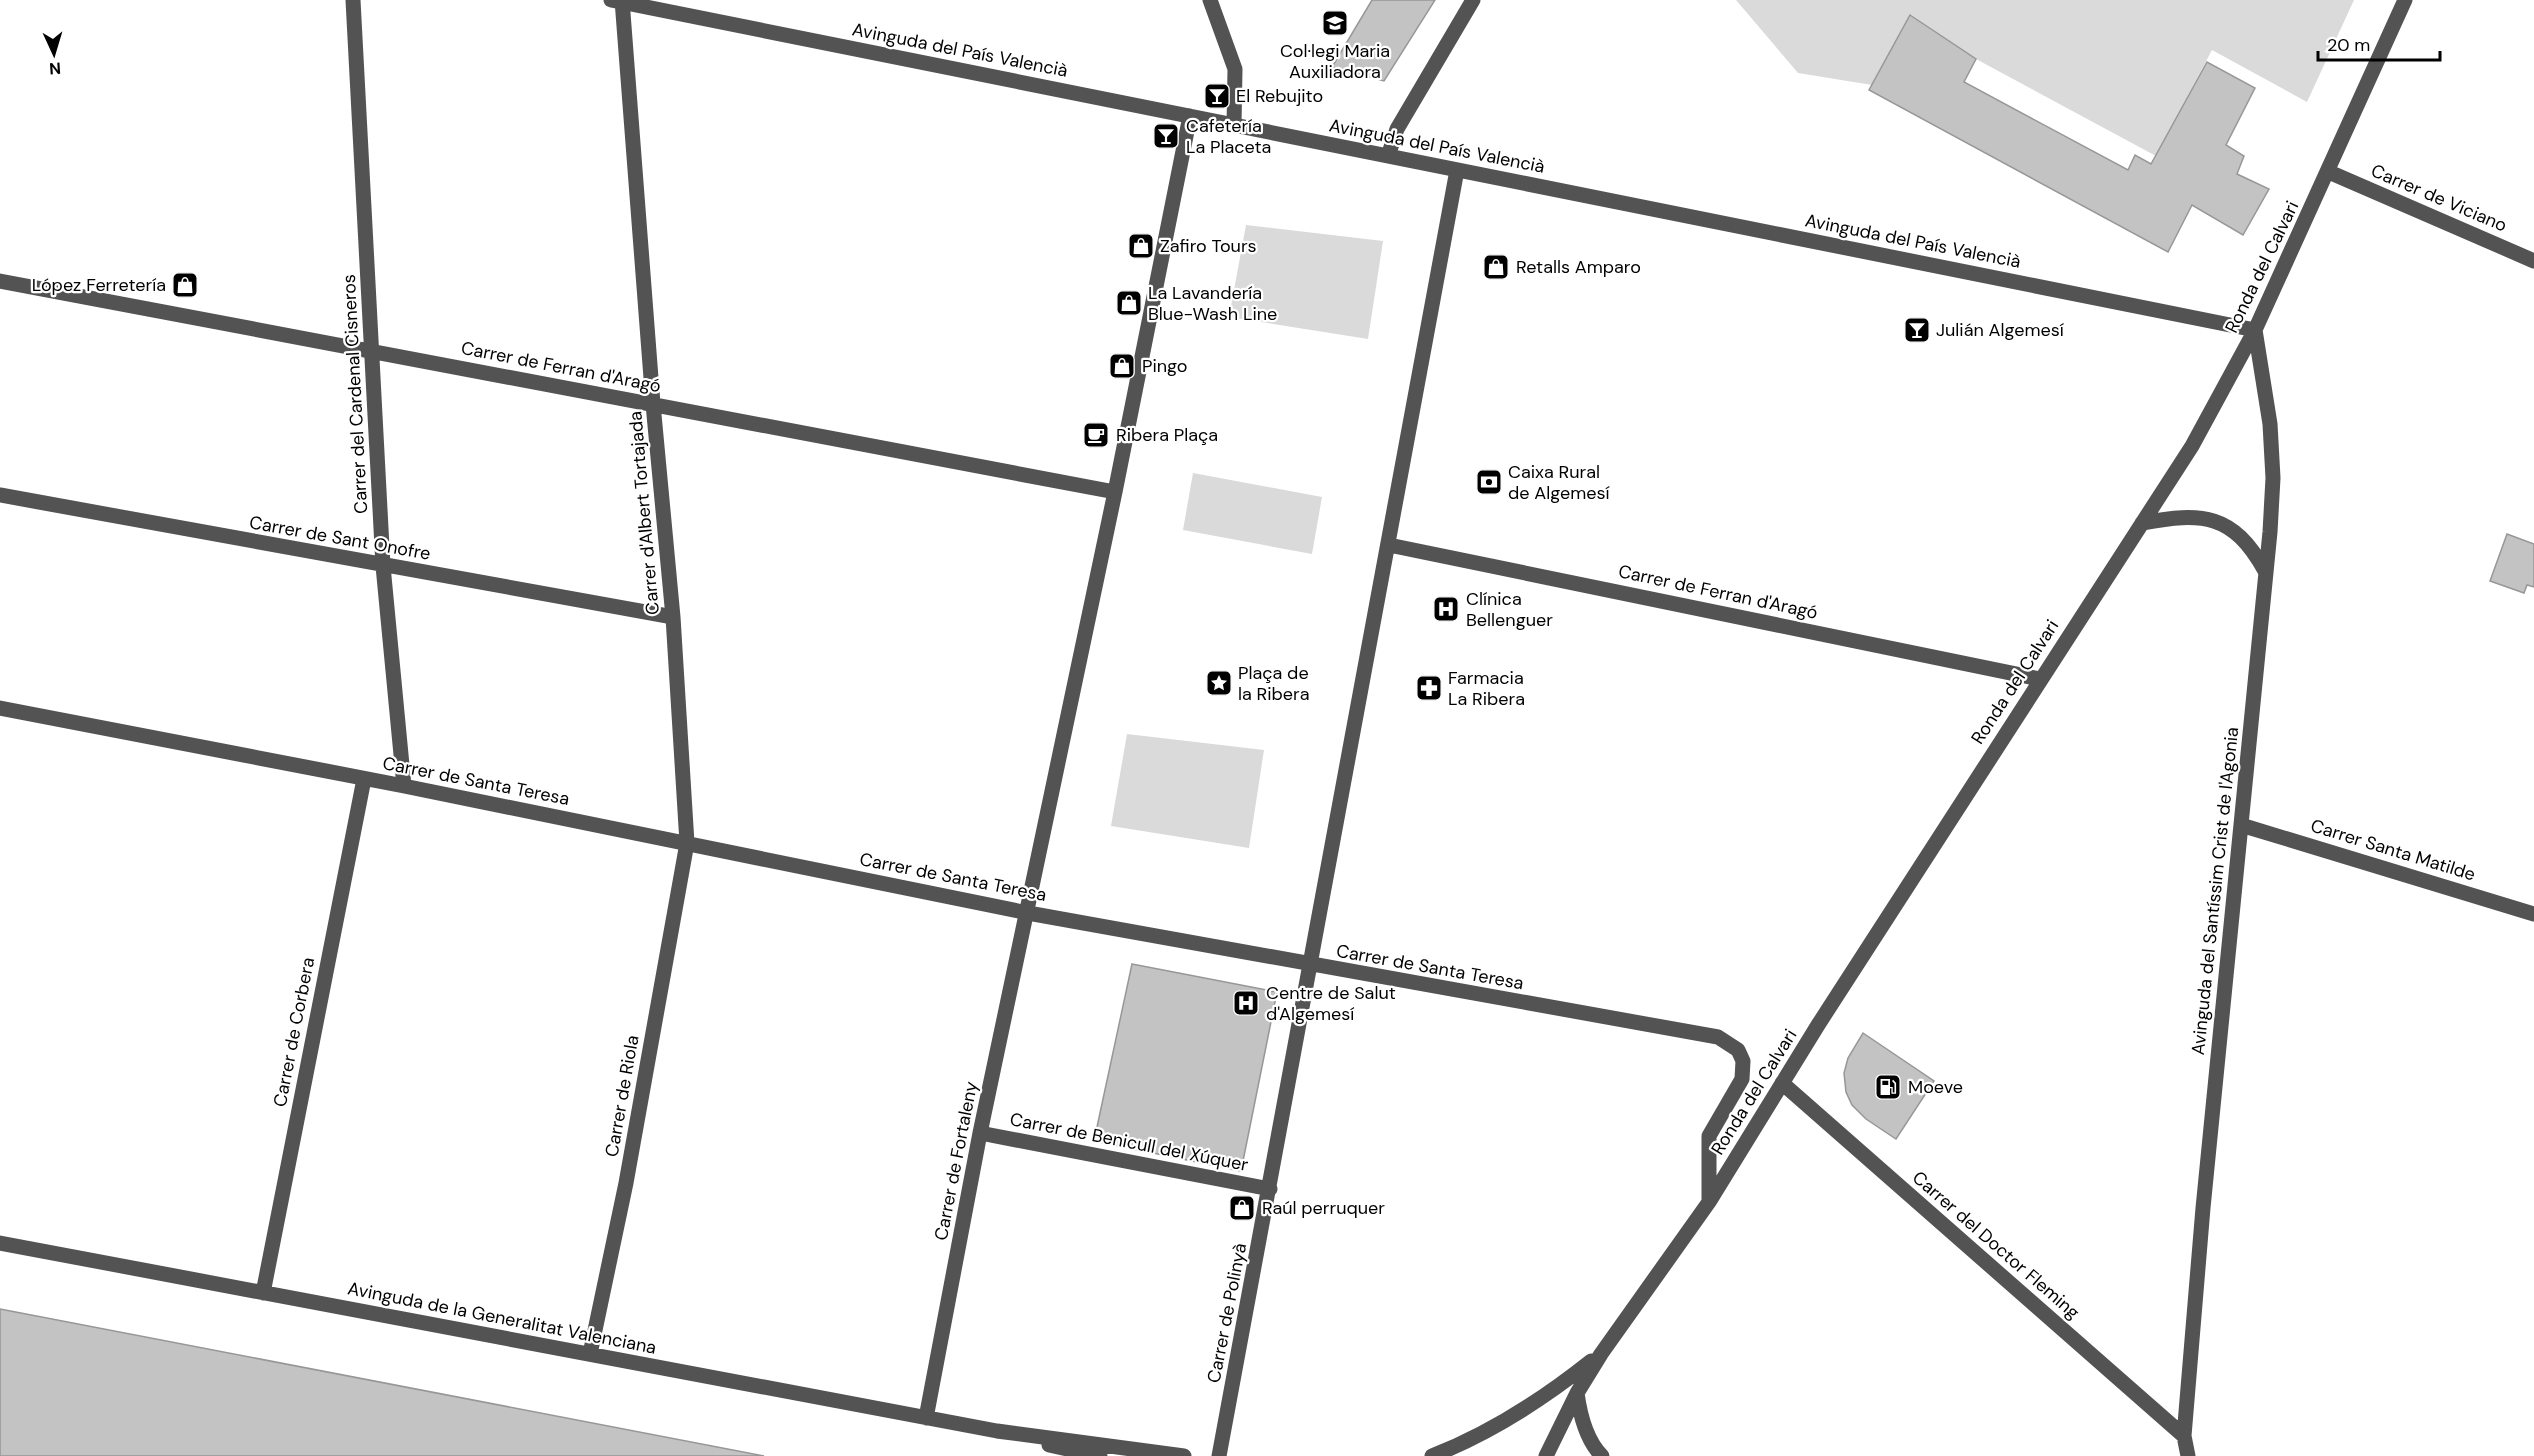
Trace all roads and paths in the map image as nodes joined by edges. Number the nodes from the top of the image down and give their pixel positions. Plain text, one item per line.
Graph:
1 (354, 0) edge
2 (1210, 0) edge
3 (1473, 0) edge
4 (2406, 0) edge
5 (619, 1) edge
6 (1190, 116) junction
7 (1234, 125) junction
8 (1388, 156) junction
9 (1457, 170) junction
10 (2329, 172) junction
11 (2534, 261) edge
12 (0, 281) edge
13 (2255, 330) junction
14 (372, 352) junction
15 (653, 404) junction
16 (1114, 492) junction
17 (0, 495) edge
18 (2142, 523) junction
19 (1389, 545) junction
20 (383, 566) junction
21 (2265, 570) junction
22 (673, 617) junction
23 (2040, 679) junction
24 (0, 708) edge
25 (364, 779) junction
26 (404, 786) junction
27 (2241, 825) junction
28 (687, 843) junction
29 (1028, 913) junction
30 (2534, 914) edge
31 (1311, 966) junction
32 (1782, 1083) junction
33 (980, 1133) junction
34 (1270, 1190) junction
35 (1709, 1202) junction
36 (0, 1243) edge
37 (263, 1293) junction
38 (590, 1354) junction
39 (1601, 1354) junction
40 (1576, 1393) junction
41 (926, 1418) junction
42 (997, 1431) junction
43 (2184, 1436) junction
44 (1100, 1456) edge
45 (1184, 1456) edge
46 (1220, 1456) edge
47 (1432, 1456) edge
48 (1546, 1456) edge
49 (1602, 1456) edge
50 (2188, 1456) edge

1 - 14 street, Carrer del Cardenal Cisneros
2 - 7 street
3 - 8 street
4 - 10 street, Ronda del Calvari
5 - 6 street, Avinguda del País Valencià
5 - 15 street, Carrer d'Albert Tortajada
6 - 7 street, Avinguda del País Valencià
6 - 16 street
7 - 8 street, Avinguda del País Valencià
8 - 9 street, Avinguda del País Valencià
9 - 13 street, Avinguda del País Valencià
9 - 19 street
10 - 11 street, Carrer de Viciano
10 - 13 street, Ronda del Calvari
12 - 14 street, Carrer de Ferran d'Aragó
13 - 18 street, Ronda del Calvari
13 - 21 street, Avinguda del Santíssim Crist de l'Agonia
14 - 15 street, Carrer de Ferran d'Aragó
14 - 20 street, Carrer del Cardenal Cisneros
15 - 16 street, Carrer de Ferran d'Aragó
15 - 22 street, Carrer d'Albert Tortajada
16 - 29 street
17 - 20 street, Carrer de Sant Onofre
18 - 21 street
18 - 23 street, Ronda del Calvari
19 - 23 street, Carrer de Ferran d'Aragó
19 - 31 street
20 - 22 street, Carrer de Sant Onofre
20 - 26 street, Carrer del Cardenal Cisneros
21 - 27 street, Avinguda del Santíssim Crist de l'Agonia
22 - 28 street, Carrer d'Albert Tortajada
23 - 32 street, Ronda del Calvari
24 - 25 street, Carrer de Santa Teresa
25 - 26 street, Carrer de Santa Teresa
25 - 37 street, Carrer de Corbera
26 - 28 street, Carrer de Santa Teresa
27 - 30 street, Carrer Santa Matilde
27 - 43 street, Avinguda del Santíssim Crist de l'Agonia
28 - 29 street, Carrer de Santa Teresa
28 - 38 street, Carrer de Riola
29 - 31 street, Carrer de Santa Teresa
29 - 33 street, Carrer de Fortaleny
31 - 34 street, Carrer de Polinyà
31 - 35 street, Carrer de Santa Teresa
32 - 35 street, Ronda del Calvari
32 - 43 street, Carrer del Doctor Fleming
33 - 34 street, Carrer de Benicull del Xúquer
33 - 41 street, Carrer de Fortaleny
34 - 46 street, Carrer de Polinyà
35 - 39 street, Ronda del Calvari
36 - 37 street, Avinguda de la Generalitat Valenciana
37 - 38 street, Avinguda de la Generalitat Valenciana
38 - 41 street, Avinguda de la Generalitat Valenciana
39 - 40 street, Ronda del Calvari
39 - 47 street, Ronda del Calvari
40 - 48 street, Ronda del Calvari
40 - 49 street
41 - 42 street, Avinguda de la Generalitat Valenciana
42 - 44 street, Avinguda de la Generalitat Valenciana
42 - 45 street, Avinguda de la Generalitat Valenciana
43 - 50 street, Avinguda del Santíssim Crist de l'Agonia

